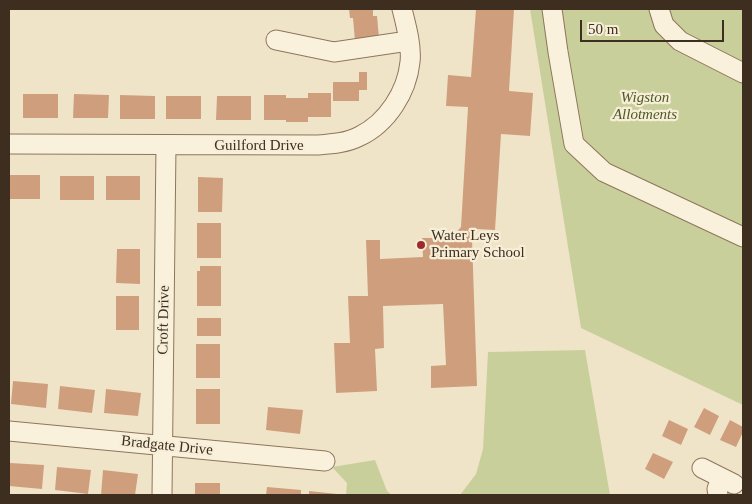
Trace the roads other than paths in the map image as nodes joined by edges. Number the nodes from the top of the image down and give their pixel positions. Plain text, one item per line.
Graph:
1 (402, 9) edge
2 (552, 9) edge
3 (659, 9) edge
4 (276, 40) dead end
5 (408, 41) junction
6 (743, 72) edge
7 (9, 144) edge
8 (166, 145) junction
9 (743, 237) edge
10 (9, 431) edge
11 (163, 446) junction
12 (325, 461) dead end
13 (702, 468) dead end
14 (724, 486) edge
15 (162, 495) edge

1 - 5 street, Guilford Drive
2 - 9 street
3 - 6 street
4 - 5 street
5 - 8 street, Guilford Drive
7 - 8 street, Guilford Drive
8 - 11 street, Croft Drive
10 - 11 street, Bradgate Drive
11 - 12 street, Bradgate Drive
11 - 15 street, Croft Drive
13 - 14 street

